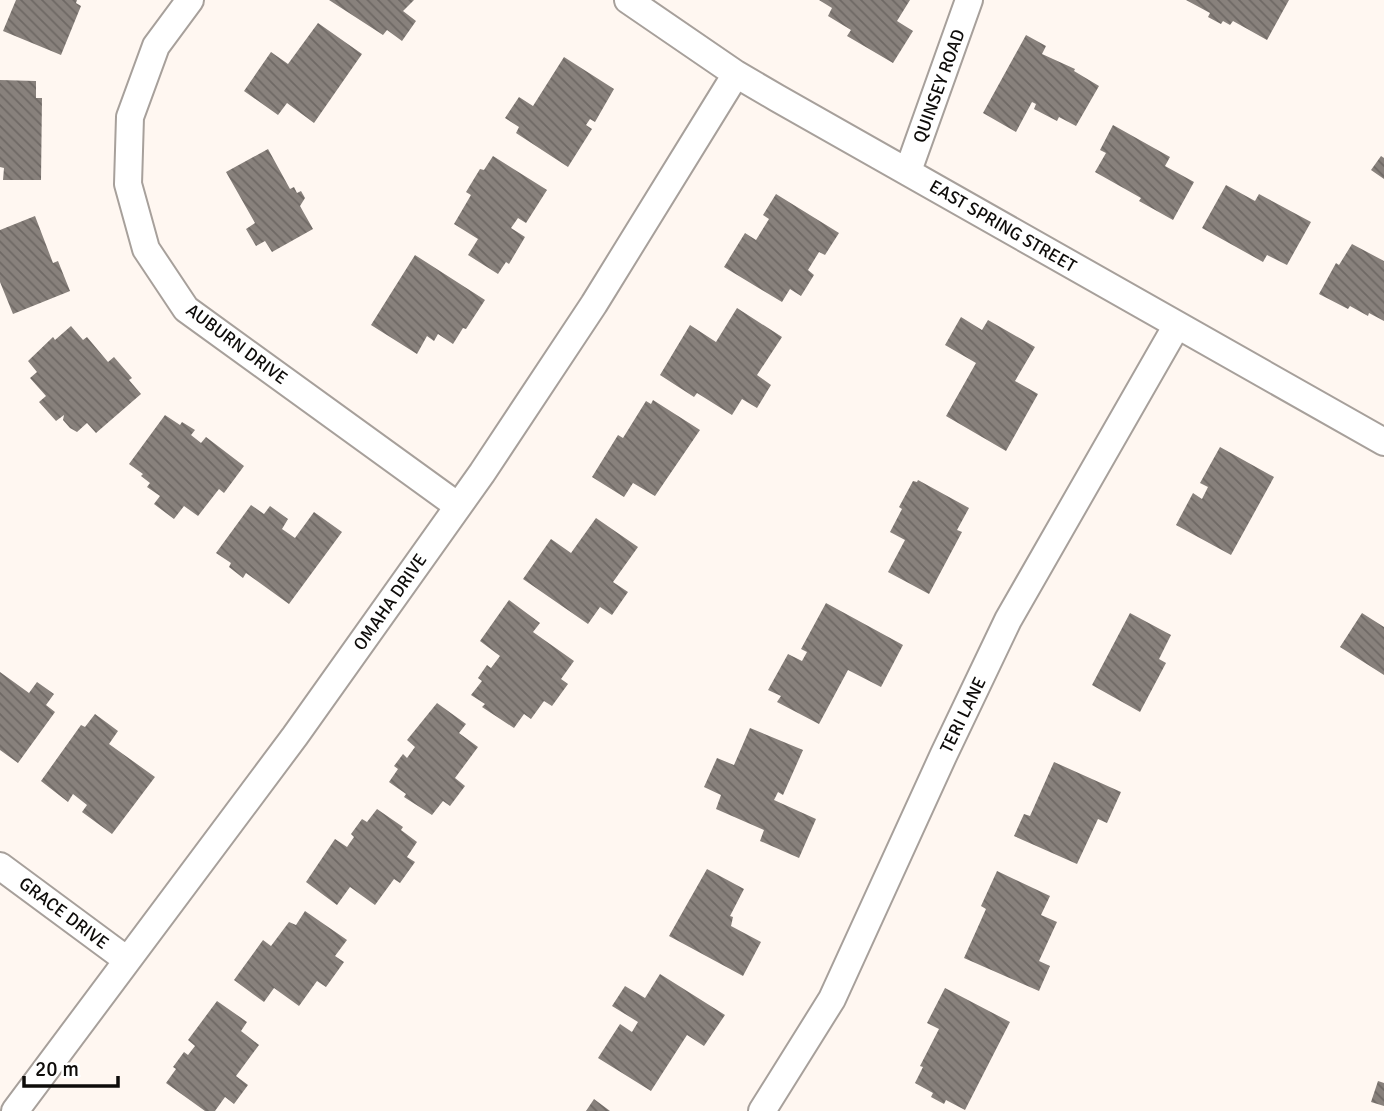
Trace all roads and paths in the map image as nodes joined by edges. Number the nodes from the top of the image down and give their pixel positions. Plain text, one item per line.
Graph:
1 (190, 0) edge
2 (628, 0) edge
3 (969, 0) edge
4 (736, 74) junction
5 (908, 171) junction
6 (1177, 325) junction
7 (1384, 442) edge
8 (458, 506) junction
9 (0, 866) edge
10 (127, 960) junction
11 (15, 1111) edge
12 (762, 1111) edge

1 - 8 street, AUBURN DRIVE
2 - 4 street, EAST SPRING STREET
3 - 5 street, QUINSEY ROAD
4 - 5 street, EAST SPRING STREET
4 - 8 street, OMAHA DRIVE
5 - 6 street, EAST SPRING STREET
6 - 7 street, EAST SPRING STREET
6 - 12 street, TERI LANE
8 - 10 street, OMAHA DRIVE
9 - 10 street, GRACE DRIVE
10 - 11 street, OMAHA DRIVE

